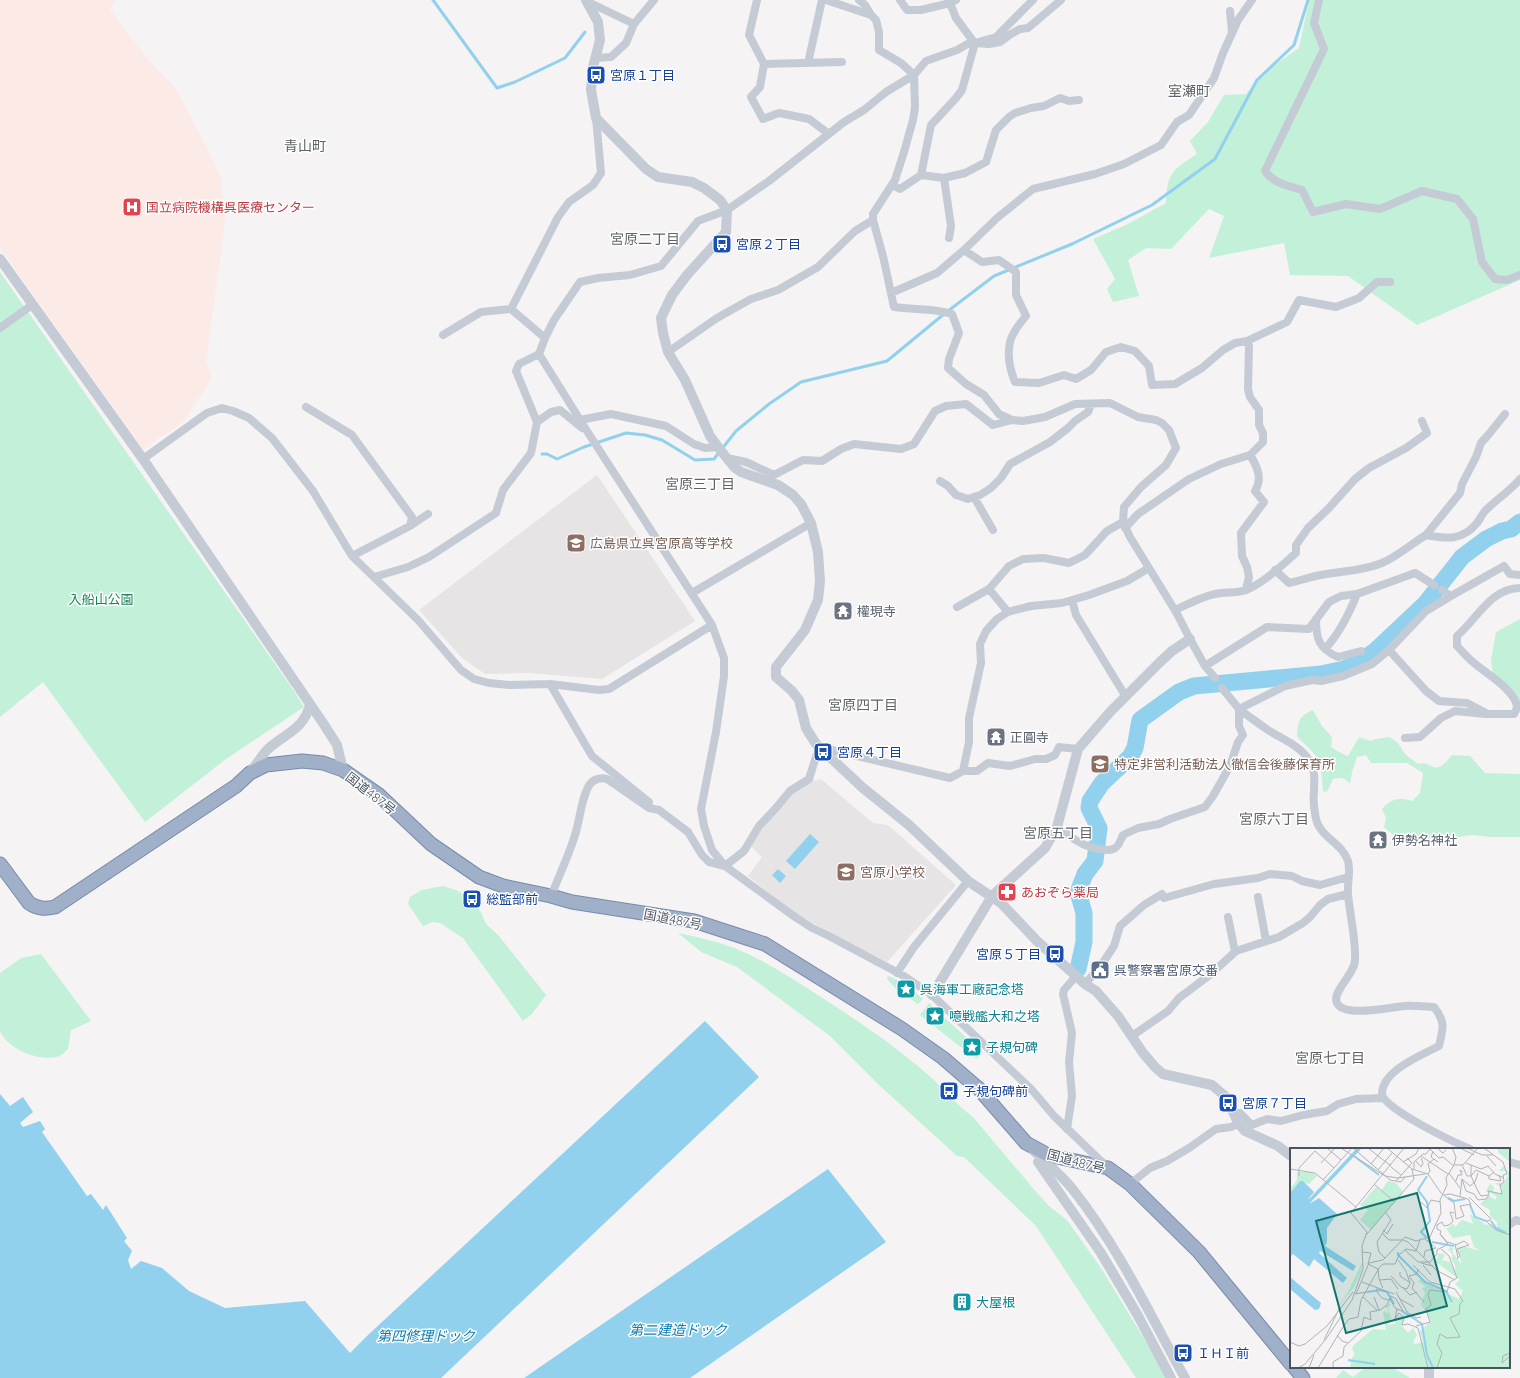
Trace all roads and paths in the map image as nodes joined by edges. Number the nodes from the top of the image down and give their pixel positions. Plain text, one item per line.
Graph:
1 (654, 0) edge
2 (756, 0) edge
3 (822, 0) edge
4 (826, 0) edge
5 (859, 0) edge
6 (900, 0) edge
7 (1033, 0) edge
8 (1061, 0) edge
9 (1252, 0) edge
10 (1319, 0) edge
11 (587, 1) edge
12 (953, 1) edge
13 (1230, 11) dead end
14 (871, 15) junction
15 (634, 24) junction
16 (1232, 35) junction
17 (974, 42) junction
18 (596, 58) junction
19 (842, 62) dead end
20 (808, 63) junction
21 (764, 64) junction
22 (914, 75) junction
23 (1079, 100) dead end
24 (596, 118) junction
25 (829, 134) junction
26 (921, 174) junction
27 (944, 178) junction
28 (892, 185) junction
29 (727, 210) junction
30 (873, 220) junction
31 (949, 238) dead end
32 (964, 250) junction
33 (0, 259) edge
34 (1520, 275) edge
35 (1390, 282) dead end
36 (891, 293) junction
37 (32, 305) junction
38 (511, 309) junction
39 (0, 328) edge
40 (443, 335) dead end
41 (545, 338) junction
42 (1247, 341) junction
43 (668, 352) junction
44 (539, 354) junction
45 (1091, 404) junction
46 (306, 407) dead end
47 (1505, 414) dead end
48 (580, 420) junction
49 (1012, 420) junction
50 (1422, 421) dead end
51 (537, 422) junction
52 (587, 431) junction
53 (718, 447) junction
54 (1250, 455) junction
55 (727, 458) junction
56 (142, 459) junction
57 (1520, 478) edge
58 (940, 481) dead end
59 (974, 497) junction
60 (428, 514) dead end
61 (811, 523) junction
62 (1124, 525) junction
63 (410, 526) junction
64 (993, 530) dead end
65 (1426, 535) junction
66 (352, 556) junction
67 (1149, 568) junction
68 (1276, 570) junction
69 (1520, 575) edge
70 (374, 578) junction
71 (1434, 585) dead end
72 (1520, 588) edge
73 (989, 589) junction
74 (1246, 589) junction
75 (1442, 590) dead end
76 (692, 593) junction
77 (1357, 594) junction
78 (1451, 596) junction
79 (1072, 600) junction
80 (957, 607) dead end
81 (1175, 610) junction
82 (1008, 612) junction
83 (1316, 619) junction
84 (712, 625) junction
85 (1190, 639) junction
86 (1325, 649) junction
87 (1390, 650) junction
88 (1362, 651) dead end
89 (1205, 666) junction
90 (1215, 678) dead end
91 (550, 684) junction
92 (1222, 688) dead end
93 (1126, 697) junction
94 (310, 705) junction
95 (1239, 708) junction
96 (1488, 714) junction
97 (1405, 738) dead end
98 (819, 747) junction
99 (1078, 748) junction
100 (343, 770) junction
101 (963, 771) junction
102 (250, 773) junction
103 (659, 810) junction
104 (1057, 827) junction
105 (0, 864) edge
106 (725, 866) junction
107 (1348, 877) junction
108 (968, 881) junction
109 (1348, 894) junction
110 (551, 896) junction
111 (992, 896) junction
112 (1258, 897) dead end
113 (1228, 917) dead end
114 (1266, 941) junction
115 (1235, 952) junction
116 (897, 973) junction
117 (1076, 976) junction
118 (1085, 984) junction
119 (932, 995) junction
120 (1132, 1036) junction
121 (1383, 1098) junction
122 (1236, 1119) junction
123 (1067, 1128) junction
124 (1026, 1143) junction
125 (1467, 1148) edge
126 (1290, 1155) edge
127 (1108, 1168) junction
128 (1130, 1184) junction
129 (1520, 1220) edge
130 (1510, 1224) edge
131 (1290, 1363) edge
132 (1295, 1368) edge
133 (1171, 1378) edge
134 (1185, 1378) edge
135 (1303, 1378) edge

1 - 15 street
2 - 21 street
3 - 20 street
4 - 14 street
5 - 14 street
6 - 12 street
7 - 17 street
8 - 17 street
9 - 16 street
10 - 34 street
11 - 15 street
11 - 18 street
12 - 17 street
13 - 16 street
14 - 22 street
15 - 18 street
16 - 32 street
17 - 22 street
17 - 26 street
18 - 24 street
19 - 20 street
20 - 21 street
21 - 25 street
22 - 25 street
22 - 28 street
23 - 27 street
24 - 29 street
24 - 38 street
25 - 29 street
26 - 27 street
26 - 28 street
27 - 31 street
28 - 30 street
29 - 41 street
29 - 43 street
30 - 36 street
30 - 43 street
32 - 36 street
32 - 42 street
33 - 37 street
35 - 42 street
36 - 49 street
37 - 39 street
37 - 56 street
38 - 40 street
38 - 41 street
41 - 44 street
42 - 54 street
43 - 53 street
44 - 48 street
44 - 51 street
45 - 49 street
45 - 59 street
45 - 62 street
46 - 63 street
47 - 65 street
48 - 52 street
48 - 53 street
49 - 55 street
50 - 68 street
51 - 52 street
51 - 70 street
52 - 76 street
53 - 55 street
54 - 62 street
54 - 74 street
55 - 61 street
56 - 66 street
56 - 94 street
57 - 65 street
58 - 59 street
59 - 64 street
60 - 63 street
61 - 76 street
61 - 98 street
62 - 67 street
62 - 73 street
63 - 66 street
65 - 68 street
66 - 70 street
67 - 79 street
67 - 81 street
68 - 74 street
69 - 78 street
70 - 91 street
71 - 77 street
72 - 96 street
73 - 80 street
73 - 82 street
74 - 81 street
75 - 78 street
76 - 84 street
77 - 83 street
77 - 86 street
78 - 87 street
79 - 82 street
79 - 93 street
81 - 85 street
82 - 101 street
83 - 86 street
83 - 89 street
84 - 91 street
84 - 106 street
85 - 89 street
85 - 93 street
86 - 88 street
87 - 95 street
87 - 96 street
89 - 90 street
91 - 103 street
92 - 95 street
93 - 99 street
94 - 100 street
94 - 102 street
95 - 104 street
95 - 107 street
96 - 97 street
98 - 101 street
98 - 106 street
98 - 108 street
99 - 101 street
99 - 104 street
100 - 102 highway, 国道487号
100 - 110 highway, 国道487号
102 - 105 highway, 国道487号
103 - 106 street
103 - 110 street
104 - 111 street
106 - 116 street
107 - 109 street
107 - 118 street
108 - 111 street
108 - 116 street
109 - 114 street
109 - 121 street
110 - 124 highway, 国道487号
111 - 117 street
111 - 119 street
112 - 114 street
113 - 115 street
114 - 115 street
115 - 120 street
116 - 119 street
117 - 118 street
117 - 123 street
118 - 120 street
119 - 123 street
120 - 122 street
121 - 122 street
121 - 125 street
122 - 126 street
122 - 128 street
123 - 127 street
124 - 127 highway, 国道487号
124 - 133 street
124 - 134 street
127 - 128 highway, 国道487号
128 - 131 highway, 国道487号
129 - 130 street
132 - 135 highway

